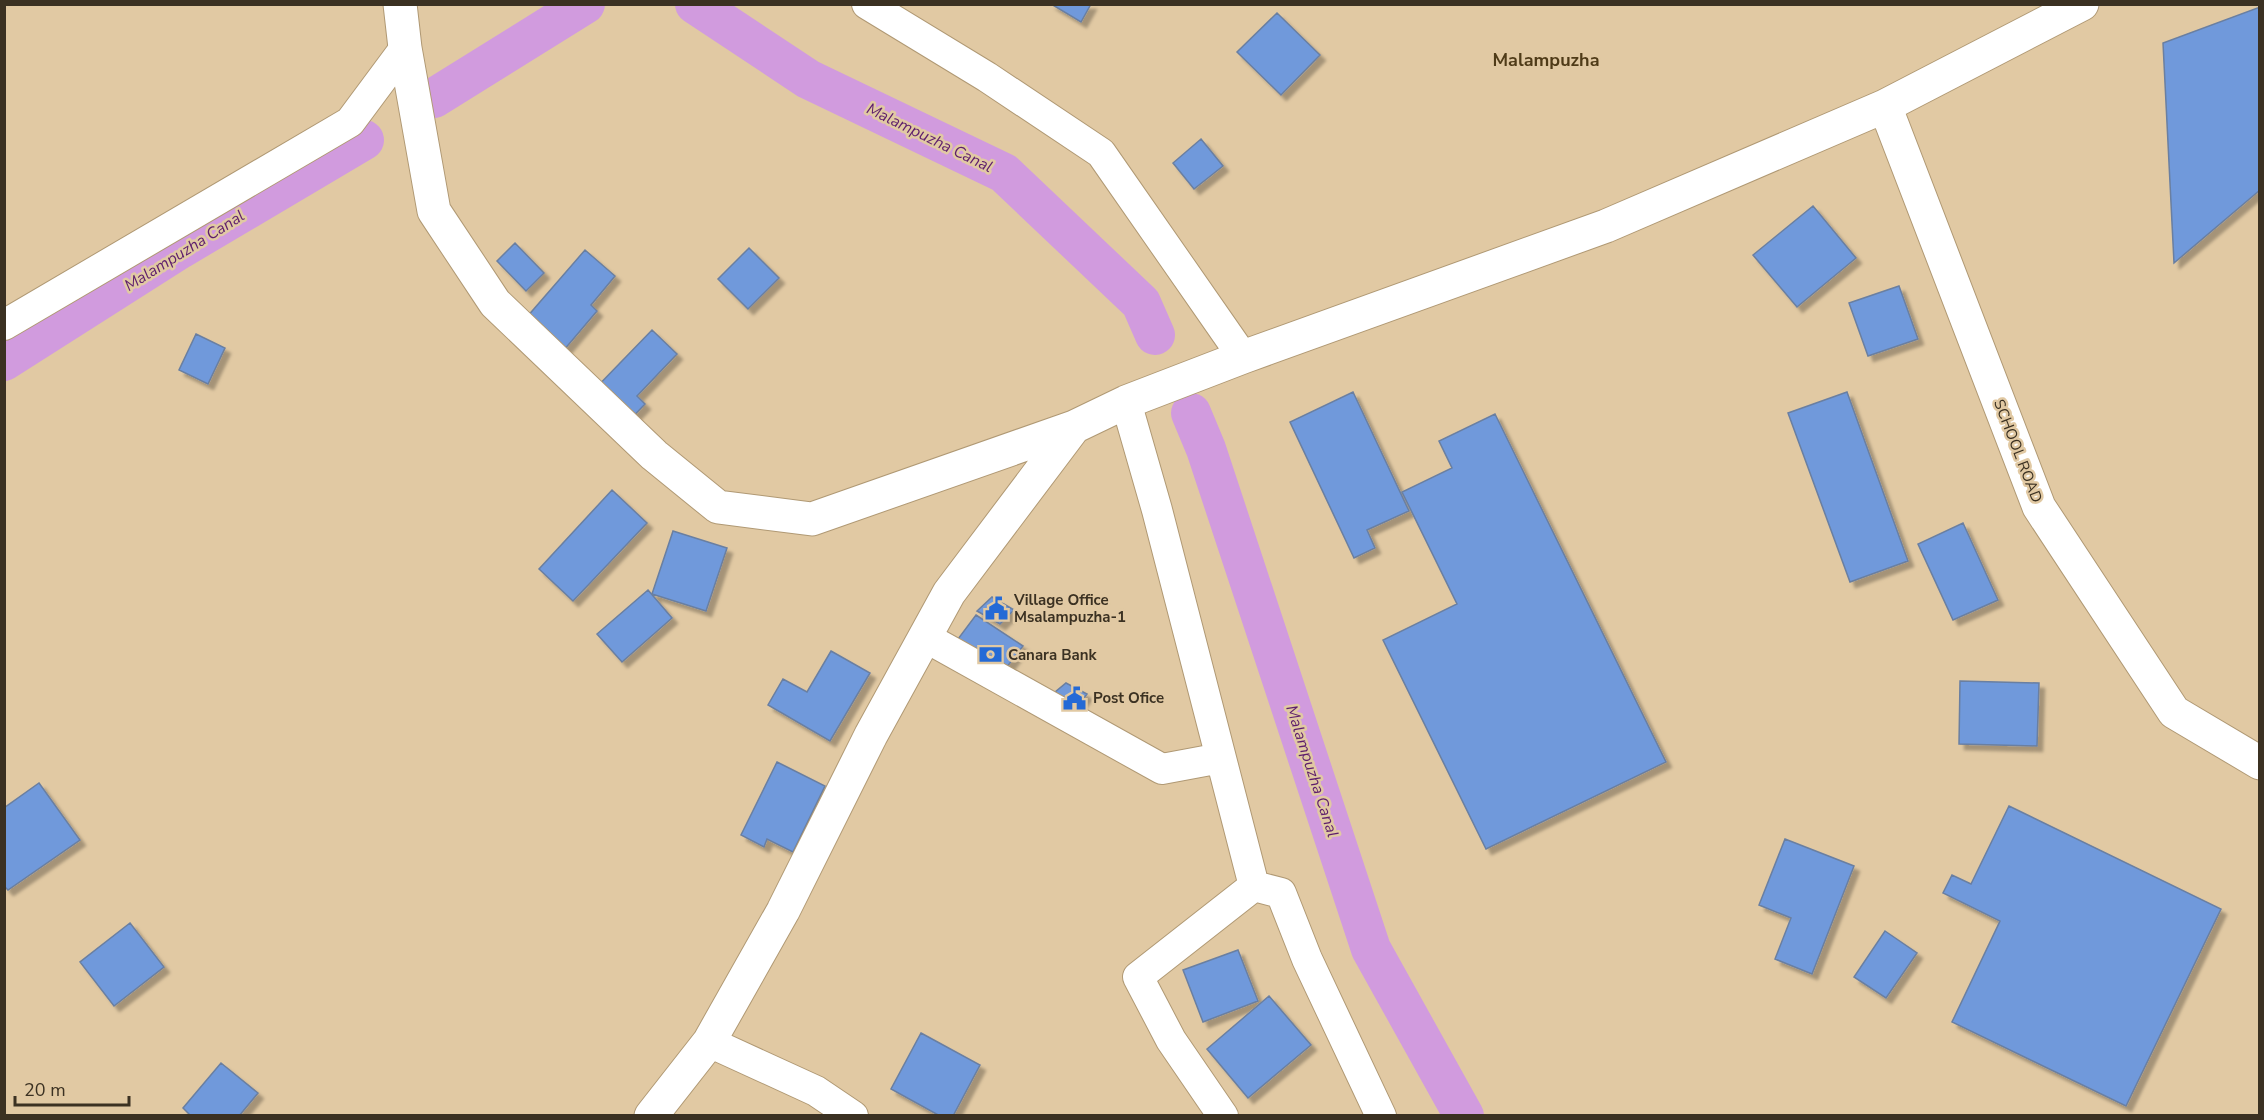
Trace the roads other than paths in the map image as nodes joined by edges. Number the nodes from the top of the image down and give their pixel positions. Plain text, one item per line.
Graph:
1 (400, 4) edge
2 (867, 4) edge
3 (2082, 4) edge
4 (405, 48) junction
5 (1886, 106) junction
6 (4, 325) edge
7 (1243, 357) junction
8 (1126, 402) junction
9 (1074, 427) junction
10 (925, 637) junction
11 (1221, 758) junction
12 (2259, 763) edge
13 (1254, 886) junction
14 (709, 1042) junction
15 (651, 1116) edge
16 (853, 1116) edge
17 (1223, 1116) edge
18 (1380, 1116) edge

1 - 4 main road
2 - 7 street
3 - 5 main road
4 - 6 street
4 - 9 main road
5 - 7 main road
5 - 12 main road, SCHOOL ROAD
7 - 8 main road
8 - 9 main road
8 - 11 street
9 - 10 main road
10 - 11 street
10 - 14 main road
11 - 13 street
13 - 17 street
13 - 18 street
14 - 15 main road
14 - 16 street

